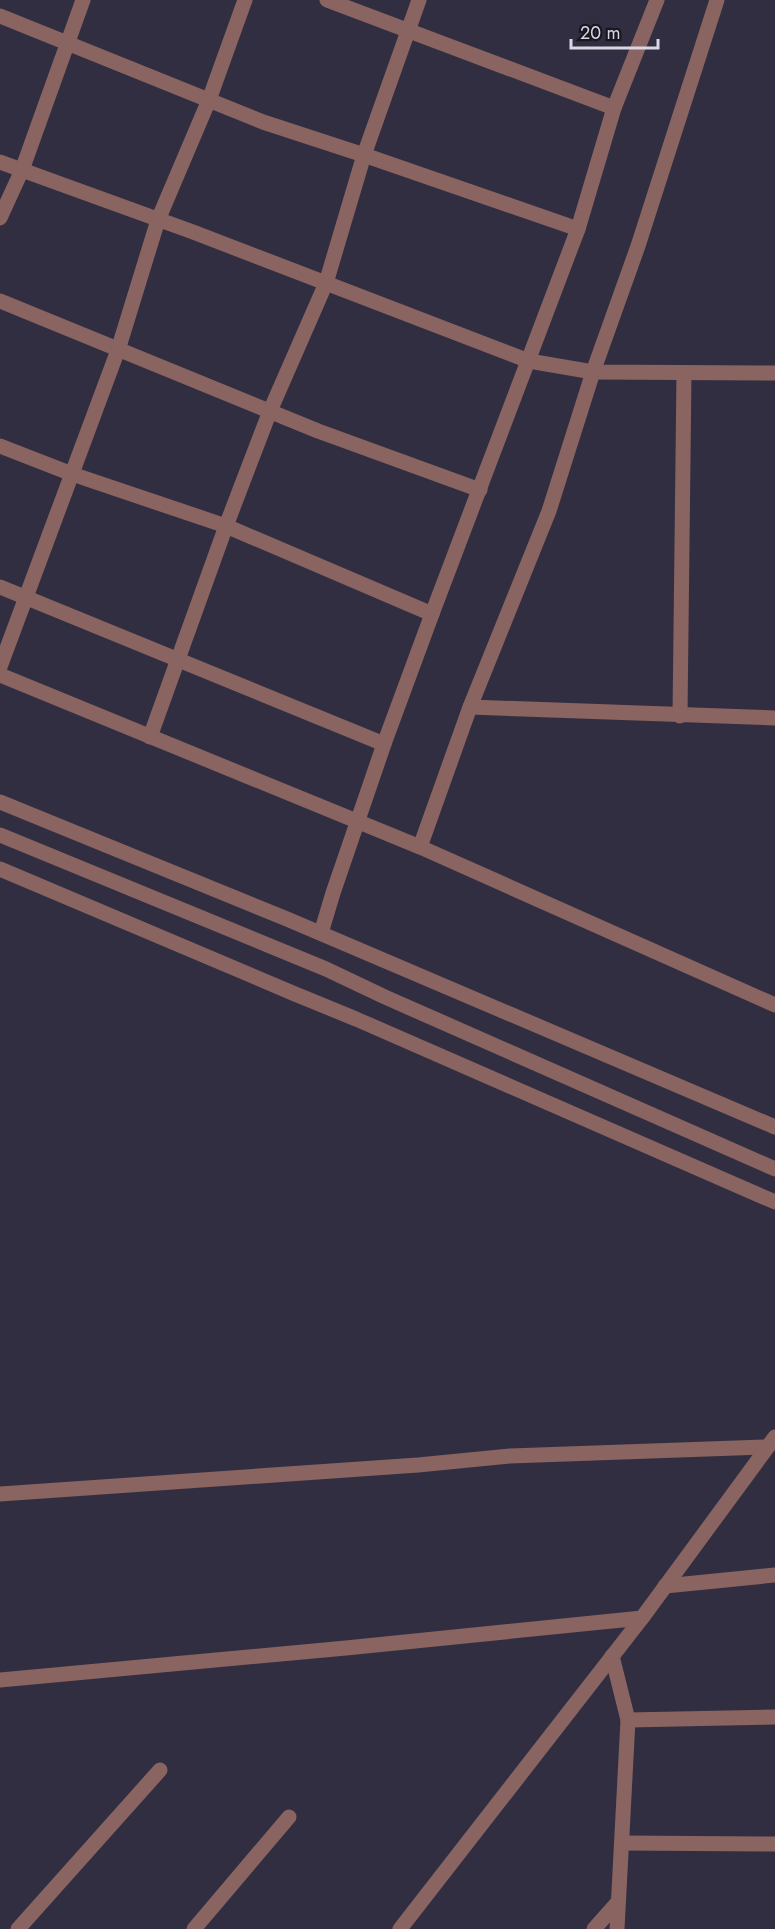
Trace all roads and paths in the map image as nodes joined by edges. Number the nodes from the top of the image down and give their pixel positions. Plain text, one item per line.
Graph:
1 (83, 0) edge
2 (244, 0) edge
3 (327, 0) edge
4 (419, 0) edge
5 (657, 0) edge
6 (717, 0) edge
7 (0, 16) edge
8 (407, 30) junction
9 (69, 43) junction
10 (208, 100) junction
11 (614, 108) junction
12 (364, 155) junction
13 (0, 162) edge
14 (22, 170) junction
15 (0, 218) edge
16 (158, 220) junction
17 (578, 229) junction
18 (326, 283) junction
19 (0, 301) edge
20 (118, 350) junction
21 (535, 362) junction
22 (593, 372) junction
23 (684, 373) junction
24 (775, 373) edge
25 (270, 411) junction
26 (0, 446) edge
27 (72, 474) junction
28 (480, 490) junction
29 (226, 526) junction
30 (0, 587) edge
31 (26, 598) junction
32 (432, 614) junction
33 (179, 660) junction
34 (0, 667) edge
35 (0, 675) edge
36 (470, 707) junction
37 (680, 716) junction
38 (775, 718) edge
39 (150, 737) junction
40 (384, 744) junction
41 (0, 802) edge
42 (358, 821) junction
43 (0, 835) edge
44 (420, 846) junction
45 (0, 869) edge
46 (321, 933) junction
47 (775, 1005) edge
48 (775, 1127) edge
49 (775, 1169) edge
50 (775, 1202) edge
51 (771, 1442) edge
52 (0, 1494) edge
53 (775, 1575) edge
54 (665, 1586) junction
55 (642, 1618) junction
56 (612, 1656) junction
57 (0, 1680) edge
58 (775, 1717) edge
59 (628, 1720) junction
60 (160, 1770) dead end
61 (289, 1817) dead end
62 (623, 1843) junction
63 (775, 1844) edge
64 (618, 1902) junction
65 (18, 1929) edge
66 (194, 1929) edge
67 (400, 1929) edge
68 (594, 1929) edge
69 (617, 1929) edge

1 - 9 street
2 - 10 street
3 - 8 street
4 - 8 street
5 - 11 street
6 - 22 street
7 - 9 street
8 - 11 street
8 - 12 street
9 - 10 street
9 - 14 street
10 - 12 street
10 - 16 street
11 - 17 street
12 - 17 street
12 - 18 street
13 - 14 street
14 - 15 street
14 - 16 street
16 - 18 street
16 - 20 street
17 - 21 street
18 - 21 street
18 - 25 street
19 - 20 street
20 - 25 street
20 - 27 street
21 - 22 street
21 - 28 street
22 - 23 street
22 - 36 street
23 - 24 street
23 - 37 street
25 - 28 street
25 - 29 street
26 - 27 street
27 - 29 street
27 - 31 street
28 - 32 street
29 - 32 street
29 - 33 street
30 - 31 street
31 - 33 street
31 - 34 street
32 - 40 street
33 - 39 street
33 - 40 street
35 - 39 street
36 - 37 street
36 - 44 street
37 - 38 street
39 - 42 street
40 - 42 street
41 - 46 street
42 - 44 street
42 - 46 street
43 - 49 street
44 - 47 street
45 - 50 street
46 - 48 street
51 - 52 street
51 - 54 street
53 - 54 street
54 - 55 street
55 - 56 street
55 - 57 street
56 - 59 street
56 - 67 street
58 - 59 street
59 - 62 street
60 - 65 street
61 - 66 street
62 - 63 street
62 - 64 street
64 - 68 street
64 - 69 street

